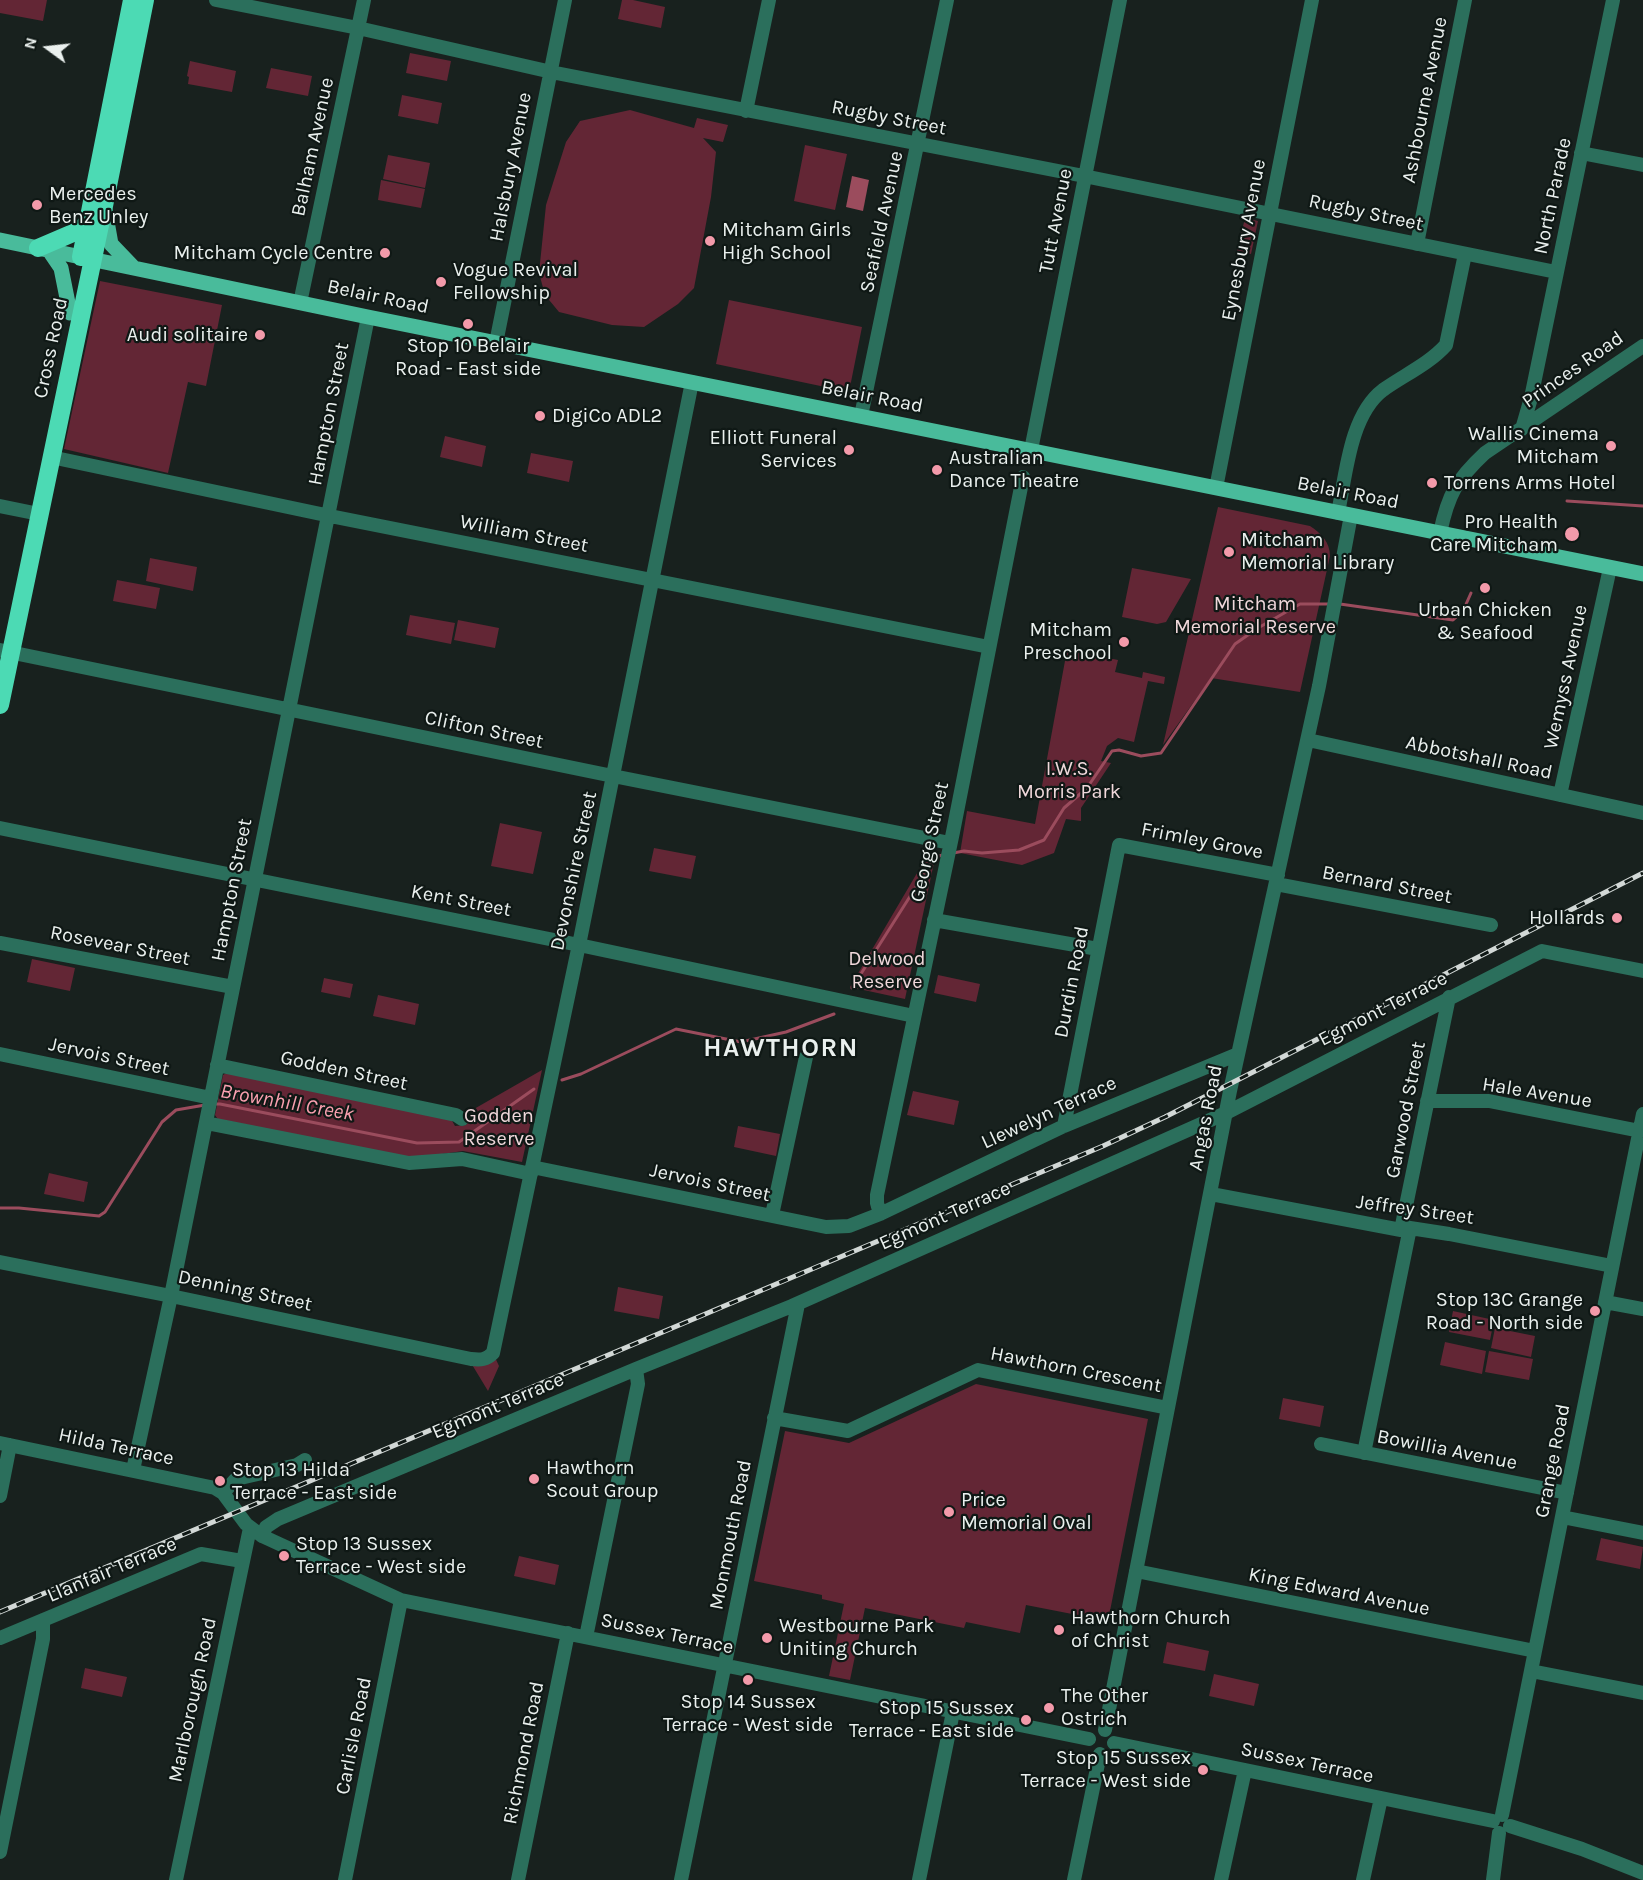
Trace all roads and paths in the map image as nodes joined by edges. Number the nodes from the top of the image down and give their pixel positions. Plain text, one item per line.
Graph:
1 (132, 0) edge
2 (145, 0) edge
3 (216, 0) edge
4 (364, 0) edge
5 (565, 0) edge
6 (769, 0) edge
7 (948, 0) edge
8 (1120, 0) edge
9 (1312, 0) edge
10 (1465, 0) edge
11 (1613, 0) edge
12 (358, 28) junction
13 (550, 72) junction
14 (746, 111) junction
15 (918, 143) junction
16 (1581, 153) junction
17 (1643, 165) edge
18 (1084, 176) junction
19 (104, 206) junction
20 (1268, 213) junction
21 (88, 222) junction
22 (0, 240) edge
23 (1417, 244) junction
24 (43, 249) junction
25 (1465, 254) junction
26 (87, 257) junction
27 (133, 267) junction
28 (1556, 272) junction
29 (300, 303) junction
30 (70, 313) junction
31 (368, 317) junction
32 (496, 343) junction
33 (1643, 346) edge
34 (692, 382) junction
35 (1531, 399) junction
36 (1548, 412) junction
37 (861, 416) junction
38 (1522, 429) junction
39 (1031, 450) junction
40 (51, 457) junction
41 (1023, 477) dead end
42 (1216, 488) junction
43 (0, 506) edge
44 (33, 513) junction
45 (1345, 514) junction
46 (328, 516) junction
47 (1440, 533) junction
48 (1610, 568) junction
49 (1643, 574) edge
50 (654, 580) junction
51 (989, 647) junction
52 (4, 650) edge
53 (0, 705) edge
54 (289, 709) junction
55 (1308, 740) junction
56 (614, 776) junction
57 (1560, 795) junction
58 (1643, 813) edge
59 (0, 828) edge
60 (950, 844) junction
61 (1119, 845) joint
62 (254, 880) junction
63 (1277, 880) junction
64 (934, 920) junction
65 (1491, 925) dead end
66 (0, 943) edge
67 (579, 945) junction
68 (1098, 949) junction
69 (1643, 971) edge
70 (233, 987) junction
71 (1449, 997) junction
72 (914, 1016) junction
73 (0, 1054) edge
74 (1238, 1054) junction
75 (806, 1057) dead end
76 (217, 1065) junction
77 (1427, 1101) junction
78 (210, 1102) junction
79 (1226, 1113) junction
80 (1643, 1114) edge
81 (462, 1119) dead end
82 (206, 1123) junction
83 (1064, 1126) junction
84 (1640, 1131) junction
85 (531, 1170) junction
86 (1211, 1194) junction
87 (880, 1214) junction
88 (772, 1215) junction
89 (1406, 1229) junction
90 (0, 1262) edge
91 (1612, 1266) junction
92 (171, 1296) junction
93 (1605, 1302) junction
94 (798, 1304) junction
95 (1643, 1309) edge
96 (482, 1360) joint
97 (636, 1369) junction
98 (1168, 1408) junction
99 (774, 1418) junction
100 (5, 1444) edge
101 (1321, 1444) dead end
102 (1364, 1453) junction
103 (305, 1460) dead end
104 (133, 1470) junction
105 (223, 1493) junction
106 (1567, 1493) junction
107 (0, 1496) edge
108 (1562, 1516) junction
109 (250, 1528) junction
110 (1643, 1533) edge
111 (262, 1536) junction
112 (242, 1561) junction
113 (1136, 1571) junction
114 (401, 1600) junction
115 (43, 1620) junction
116 (568, 1634) junction
117 (586, 1637) junction
118 (0, 1638) edge
119 (1535, 1651) junction
120 (724, 1665) junction
121 (1531, 1671) junction
122 (1643, 1693) edge
123 (953, 1712) junction
124 (1105, 1730) junction
125 (1089, 1739) junction
126 (1114, 1743) junction
127 (1100, 1754) junction
128 (1245, 1770) junction
129 (1381, 1798) junction
130 (1501, 1824) junction
131 (0, 1852) edge
132 (1643, 1873) edge
133 (176, 1880) edge
134 (345, 1880) edge
135 (518, 1880) edge
136 (681, 1880) edge
137 (920, 1880) edge
138 (1074, 1880) edge
139 (1221, 1880) edge
140 (1363, 1880) edge
141 (1493, 1880) edge

1 - 21 highway, Cross Road
2 - 19 highway, Cross Road
3 - 12 street, Rugby Street
4 - 12 street, Balham Avenue
5 - 13 street, Halsbury Avenue
6 - 14 street
7 - 15 street, Seafield Avenue
8 - 18 street, Tutt Avenue
9 - 20 street, Eynesbury Avenue
10 - 23 street, Ashbourne Avenue
11 - 16 street, North Parade
12 - 13 street, Rugby Street
12 - 29 street, Balham Avenue
13 - 14 street, Rugby Street
13 - 32 street, Halsbury Avenue
14 - 15 street, Rugby Street
15 - 18 street, Rugby Street
15 - 37 street, Seafield Avenue
16 - 17 street
16 - 28 street, North Parade
18 - 20 street, Rugby Street
18 - 39 street, Tutt Avenue
19 - 26 highway, Cross Road
19 - 27 main road
20 - 23 street, Rugby Street
20 - 42 street, Eynesbury Avenue
21 - 24 highway
21 - 26 highway, Cross Road
22 - 24 main road, Belair Road
23 - 25 street, Rugby Street
24 - 26 main road, Belair Road
24 - 30 main road
25 - 28 street, Rugby Street
25 - 45 street, Angas Road
26 - 27 main road, Belair Road
26 - 30 highway, Cross Road
26 - 40 highway, Cross Road
27 - 29 main road, Belair Road
28 - 35 street, North Parade
29 - 31 main road, Belair Road
30 - 44 highway, Cross Road
31 - 32 main road, Belair Road
31 - 46 street, Hampton Street
32 - 34 main road, Belair Road
33 - 36 street, Princes Road
34 - 37 main road, Belair Road
34 - 50 street, Devonshire Street
35 - 36 street
35 - 38 street, North Parade
36 - 38 street, Princes Road
37 - 39 main road, Belair Road
38 - 47 street, Princes Road
39 - 42 main road, Belair Road
40 - 44 highway, Cross Road
40 - 46 street, William Street
41 - 51 street, George Street
42 - 45 main road, Belair Road
43 - 44 street
44 - 52 highway, Cross Road
45 - 47 main road, Belair Road
45 - 55 street, Angas Road
46 - 50 street, William Street
46 - 54 street, Hampton Street
47 - 48 main road, Belair Road
48 - 49 main road, Belair Road
48 - 57 street, Wemyss Avenue
50 - 51 street, William Street
50 - 56 street, Devonshire Street
51 - 60 street, George Street
52 - 53 highway, Cross Road
52 - 54 street, Clifton Street
54 - 56 street, Clifton Street
54 - 62 street, Hampton Street
55 - 57 street, Abbotshall Road
55 - 63 street, Angas Road
56 - 60 street, Clifton Street
56 - 67 street, Devonshire Street
57 - 58 street, Abbotshall Road
59 - 62 street, Kent Street
60 - 64 street, George Street
61 - 63 street, Frimley Grove
61 - 68 street, Durdin Road
62 - 67 street, Kent Street
62 - 70 street, Hampton Street
63 - 65 street, Bernard Street
63 - 74 street, Angas Road
64 - 68 street
64 - 72 street, George Street
66 - 70 street, Rosevear Street
67 - 72 street, Kent Street
67 - 85 street, Devonshire Street
68 - 83 street, Durdin Road
69 - 71 street, Egmont Terrace
70 - 76 street, Hampton Street
71 - 77 street, Garwood Street
71 - 79 street, Egmont Terrace
72 - 87 street, George Street
73 - 78 street, Jervois Street
74 - 79 street, Angas Road
74 - 83 street, Llewelyn Terrace
75 - 88 street
76 - 78 street, Hampton Street
76 - 81 street, Godden Street
77 - 84 street, Hale Avenue
77 - 89 street, Garwood Street
78 - 82 street, Hampton Street
79 - 86 street, Angas Road
79 - 94 street, Egmont Terrace
80 - 84 street, Grange Road
82 - 85 street, Jervois Street
82 - 92 street, Hampton Street
83 - 87 street, Llewelyn Terrace
84 - 91 street, Grange Road
85 - 88 street, Jervois Street
85 - 96 street, Devonshire Street
86 - 89 street, Jeffrey Street
86 - 98 street, Angas Road
87 - 88 street, Jervois Street
89 - 91 street, Jeffrey Street
89 - 102 street, Garwood Street
90 - 92 street, Denning Street
91 - 93 street, Grange Road
92 - 96 street, Denning Street
92 - 104 street, Hampton Street
93 - 95 street
93 - 106 street, Grange Road
94 - 97 street, Egmont Terrace
94 - 99 street, Monmouth Road
97 - 111 street, Egmont Terrace
97 - 117 street
98 - 99 street, Hawthorn Crescent
98 - 113 street, Angas Road
99 - 120 street, Monmouth Road
100 - 104 street, Hilda Terrace
100 - 107 street
101 - 102 street, Bowillia Avenue
102 - 106 street, Bowillia Avenue
103 - 105 street
104 - 105 street, Hilda Terrace
105 - 109 street
106 - 108 street, Grange Road
108 - 110 street
108 - 119 street, Grange Road
109 - 111 street, Sussex Terrace
109 - 112 street, Marlborough Road
111 - 114 street, Sussex Terrace
112 - 115 street, Llanfair Terrace
112 - 133 street, Marlborough Road
113 - 119 street, King Edward Avenue
113 - 124 street, Angas Road
114 - 116 street, Sussex Terrace
114 - 134 street, Carlisle Road
115 - 118 street, Llanfair Terrace
115 - 131 street
116 - 117 street, Sussex Terrace
116 - 135 street, Richmond Road
117 - 120 street, Sussex Terrace
119 - 121 street, Grange Road
120 - 123 street, Sussex Terrace
120 - 136 street, Monmouth Road
121 - 122 street
121 - 130 street, Grange Road
123 - 125 street, Sussex Terrace
123 - 137 street
124 - 125 street
124 - 126 street
125 - 127 street
126 - 127 street
126 - 128 street, Sussex Terrace
127 - 138 street
128 - 129 street, Sussex Terrace
128 - 139 street
129 - 130 street, Sussex Terrace
129 - 140 street
130 - 132 street, Sussex Terrace
130 - 141 street, Grange Road

